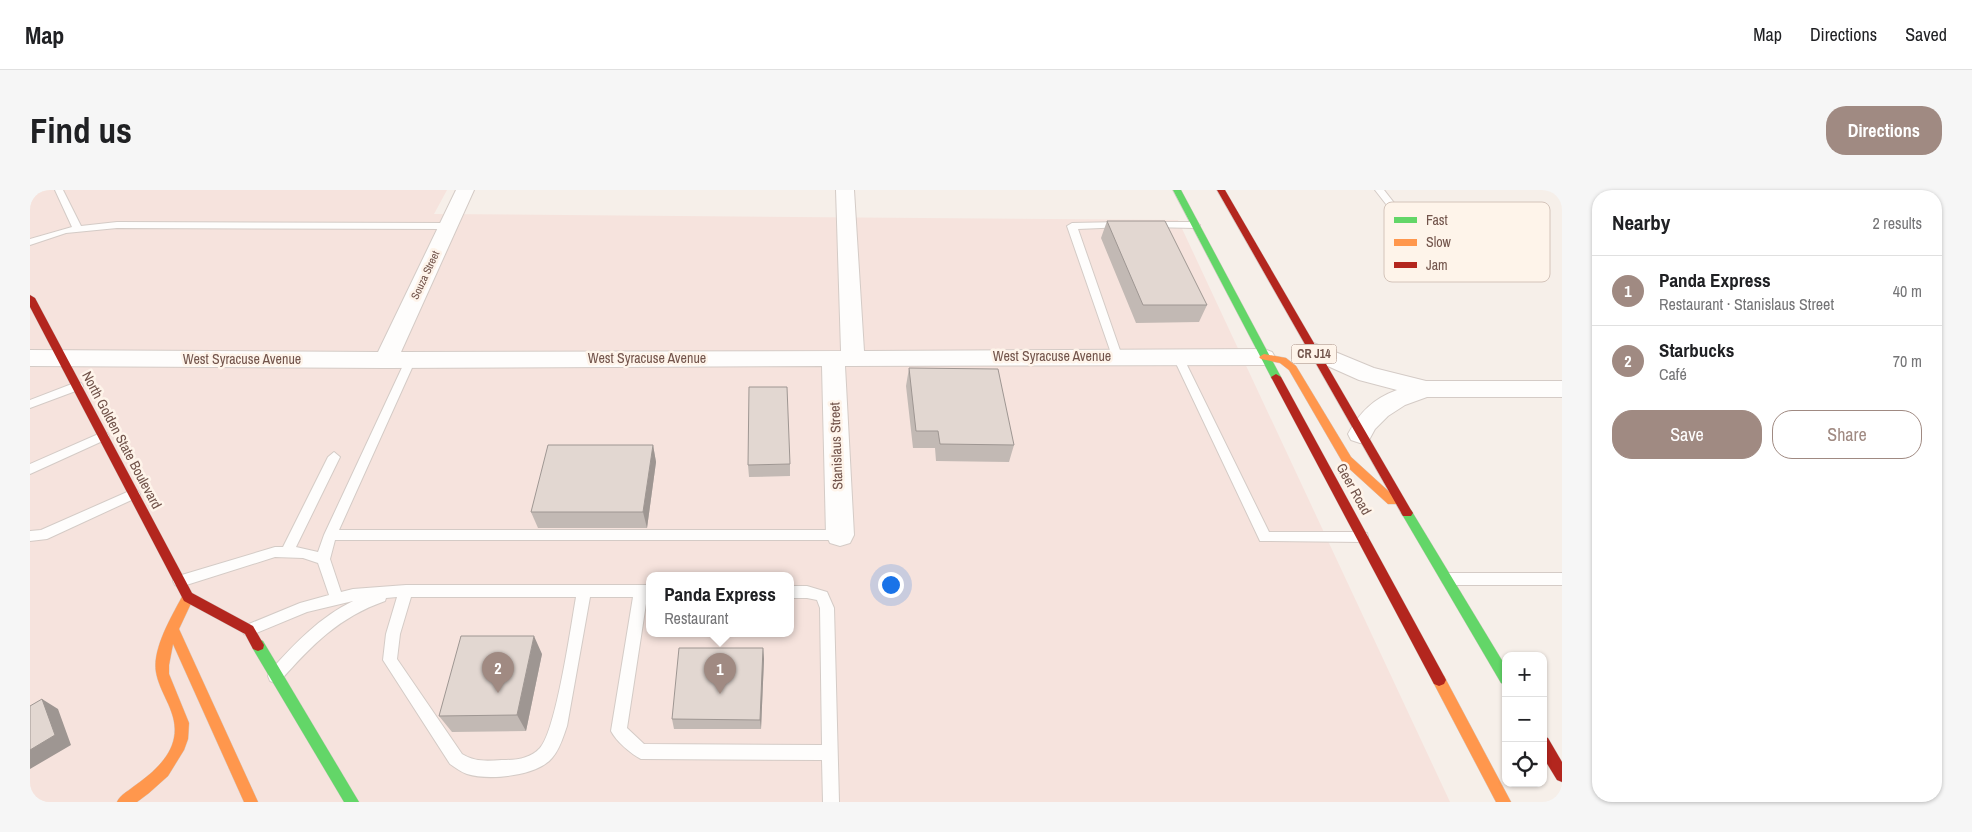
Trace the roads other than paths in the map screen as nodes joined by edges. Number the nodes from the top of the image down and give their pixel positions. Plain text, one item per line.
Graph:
1 (59, 190) edge
2 (466, 190) edge
3 (845, 190) edge
4 (1177, 190) edge
5 (1221, 190) edge
6 (1379, 190) edge
7 (1388, 202) edge
8 (1195, 225) junction
9 (448, 226) junction
10 (78, 228) junction
11 (30, 242) edge
12 (30, 298) edge
13 (1312, 350) junction
14 (1117, 356) junction
15 (843, 357) junction
16 (1178, 357) junction
17 (1264, 357) junction
18 (30, 358) edge
19 (62, 358) junction
20 (411, 359) junction
21 (386, 360) junction
22 (77, 386) junction
23 (1426, 389) junction
24 (1562, 389) edge
25 (30, 404) edge
26 (1360, 434) junction
27 (103, 436) junction
28 (334, 457) dead end
29 (30, 469) edge
30 (134, 494) junction
31 (1410, 516) junction
32 (330, 535) junction
33 (840, 535) joint
34 (30, 536) edge
35 (1363, 537) junction
36 (288, 551) junction
37 (323, 559) junction
38 (1448, 579) junction
39 (1562, 579) edge
40 (180, 581) junction
41 (406, 591) junction
42 (584, 591) junction
43 (645, 591) edge
44 (794, 592) edge
45 (188, 596) junction
46 (337, 599) junction
47 (173, 630) junction
48 (249, 630) junction
49 (1502, 672) edge
50 (275, 676) junction
51 (1547, 750) edge
52 (830, 753) junction
53 (1562, 775) edge
54 (124, 802) edge
55 (252, 802) edge
56 (352, 802) edge
57 (832, 802) edge
58 (1504, 802) edge

1 - 10 lane
2 - 9 street, Souza Street
3 - 15 street, Stanislaus Street
4 - 8 main road, Geer Road
5 - 13 main road, CR J14
6 - 7 lane
8 - 14 lane
8 - 17 main road, Geer Road
9 - 10 lane
9 - 21 street, Souza Street
10 - 11 lane
12 - 19 main road, North Golden State Boulevard
13 - 23 street
13 - 26 main road, CR J14
14 - 15 street, West Syracuse Avenue
14 - 16 street, West Syracuse Avenue
15 - 20 street, West Syracuse Avenue
15 - 33 street, Stanislaus Street
16 - 17 street, West Syracuse Avenue
16 - 35 lane
17 - 31 main road
17 - 35 main road, Geer Road
18 - 19 street, West Syracuse Avenue
19 - 21 street, West Syracuse Avenue
19 - 22 main road, North Golden State Boulevard
20 - 21 street, West Syracuse Avenue
20 - 32 lane
22 - 25 lane
22 - 27 main road, North Golden State Boulevard
23 - 24 street
23 - 26 street
26 - 31 main road, CR J14
27 - 29 lane
27 - 30 main road, North Golden State Boulevard
28 - 36 lane
30 - 34 lane
30 - 40 main road, North Golden State Boulevard
31 - 38 main road, CR J14
32 - 33 lane
32 - 37 lane
35 - 58 main road, Geer Road
36 - 37 lane
36 - 40 lane
37 - 46 lane
38 - 39 lane
38 - 49 main road, CR J14
40 - 45 main road, North Golden State Boulevard
41 - 42 lane
41 - 42 lane
41 - 46 lane
41 - 50 lane
42 - 43 lane
43 - 52 lane
44 - 52 lane
45 - 47 main road
45 - 48 main road
46 - 48 lane
47 - 54 main road
47 - 55 main road
48 - 50 main road
50 - 56 main road
51 - 53 main road
52 - 57 lane

